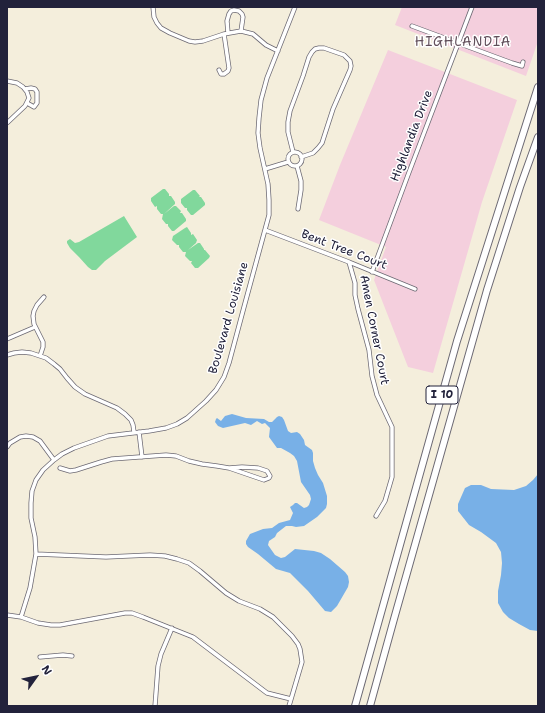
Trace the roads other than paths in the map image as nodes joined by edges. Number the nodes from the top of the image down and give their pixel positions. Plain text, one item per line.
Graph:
1 (153, 7) edge
2 (295, 7) edge
3 (472, 7) edge
4 (412, 26) dead end
5 (241, 31) junction
6 (228, 33) junction
7 (224, 34) junction
8 (458, 43) junction
9 (278, 51) junction
10 (523, 62) dead end
11 (220, 70) dead end
12 (7, 81) edge
13 (538, 87) edge
14 (25, 89) junction
15 (27, 103) junction
16 (7, 123) edge
17 (538, 137) edge
18 (293, 152) junction
19 (302, 157) junction
20 (288, 162) junction
21 (297, 166) junction
22 (265, 169) junction
23 (298, 209) dead end
24 (265, 230) junction
25 (349, 262) junction
26 (372, 272) junction
27 (415, 289) dead end
28 (44, 297) dead end
29 (35, 326) junction
30 (7, 339) edge
31 (7, 354) edge
32 (40, 356) junction
33 (134, 432) junction
34 (139, 432) junction
35 (7, 447) edge
36 (142, 456) junction
37 (54, 460) junction
38 (60, 468) dead end
39 (229, 468) junction
40 (376, 516) dead end
41 (36, 554) junction
42 (7, 615) edge
43 (21, 617) junction
44 (172, 628) junction
45 (72, 656) dead end
46 (40, 657) dead end
47 (291, 699) junction
48 (155, 706) edge
49 (289, 706) edge
50 (355, 706) edge
51 (370, 706) edge

1 - 7 street
2 - 9 street, Boulevard Louisiane
3 - 8 street, Highlandia Drive
4 - 8 street
5 - 6 street
5 - 6 street
5 - 9 street
6 - 7 street
7 - 11 street
8 - 10 street
8 - 26 street, Highlandia Drive
9 - 22 street, Boulevard Louisiane
12 - 14 street
13 - 50 highway, I 10
14 - 15 street
14 - 15 street
15 - 16 street
17 - 51 highway, I 10
18 - 19 street
18 - 19 street
18 - 20 street
19 - 21 street
20 - 21 street
20 - 22 street
21 - 23 street
22 - 24 street, Boulevard Louisiane
24 - 25 street, Bent Tree Court
24 - 34 street, Boulevard Louisiane
25 - 26 street, Bent Tree Court
25 - 40 street, Amen Corner Court
26 - 27 street, Bent Tree Court
28 - 29 street
29 - 30 street
29 - 32 street
31 - 32 street
32 - 33 street
33 - 34 street, Boulevard Louisiane
33 - 37 street, Boulevard Louisiane
34 - 36 street
35 - 37 street
36 - 38 street
36 - 39 street
37 - 41 street, Boulevard Louisiane
39 - 39 street
41 - 43 street, Boulevard Louisiane
41 - 47 street
42 - 43 street
43 - 44 street
44 - 47 street
44 - 48 street
45 - 46 street
47 - 49 street

